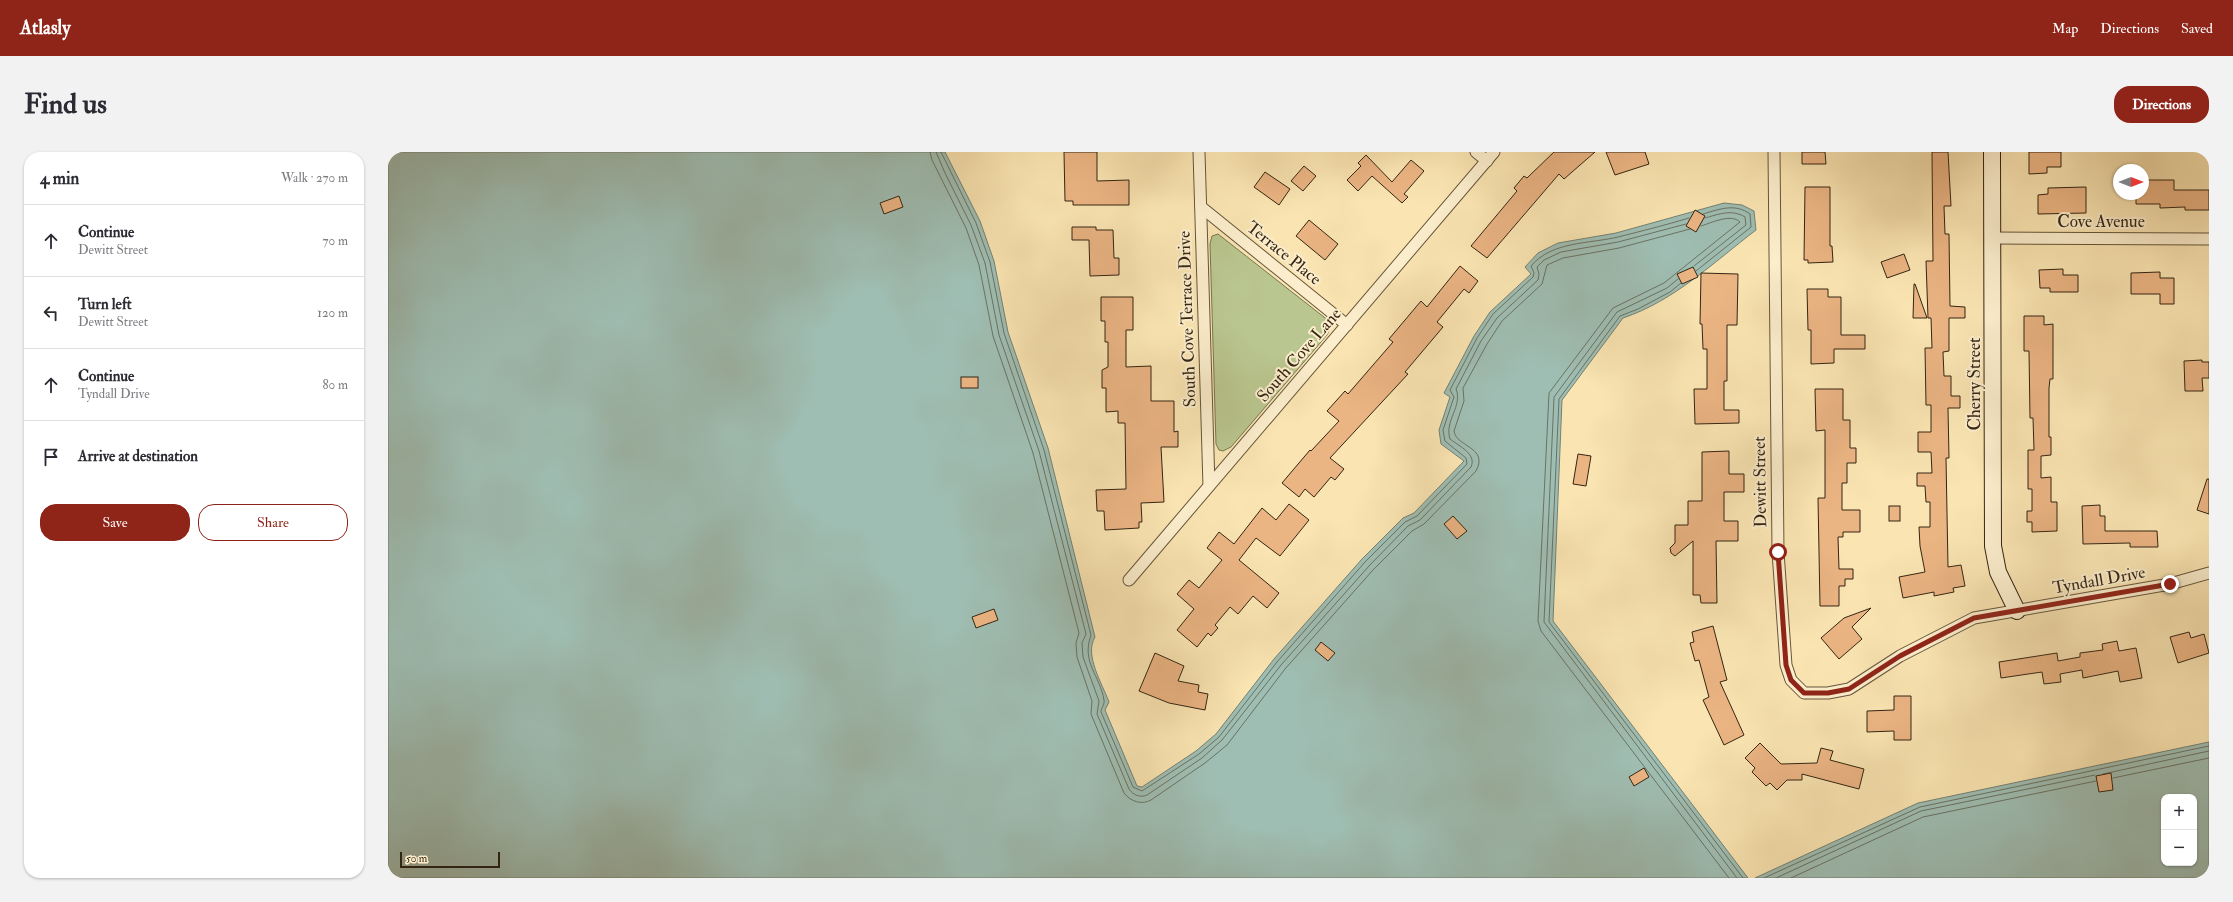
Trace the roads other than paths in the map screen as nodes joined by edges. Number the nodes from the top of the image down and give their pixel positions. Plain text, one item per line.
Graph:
1 (1199, 152) edge
2 (1476, 152) edge
3 (1494, 152) edge
4 (1774, 152) edge
5 (1992, 152) edge
6 (1487, 161) junction
7 (1201, 207) junction
8 (1993, 238) junction
9 (2209, 239) edge
10 (1347, 325) junction
11 (1209, 486) junction
12 (2209, 573) edge
13 (1129, 580) dead end
14 (2017, 611) junction

1 - 7 street, South Cove Terrace Drive
2 - 6 street
3 - 6 street, South Cove Lane
4 - 14 street, Dewitt Street
5 - 8 street, Cherry Street
6 - 10 street, South Cove Lane
7 - 10 street, Terrace Place
7 - 11 street, South Cove Terrace Drive
8 - 9 street, Cove Avenue
8 - 14 street, Cherry Street
10 - 11 street, South Cove Lane
11 - 13 street, South Cove Lane
12 - 14 street, Tyndall Drive

